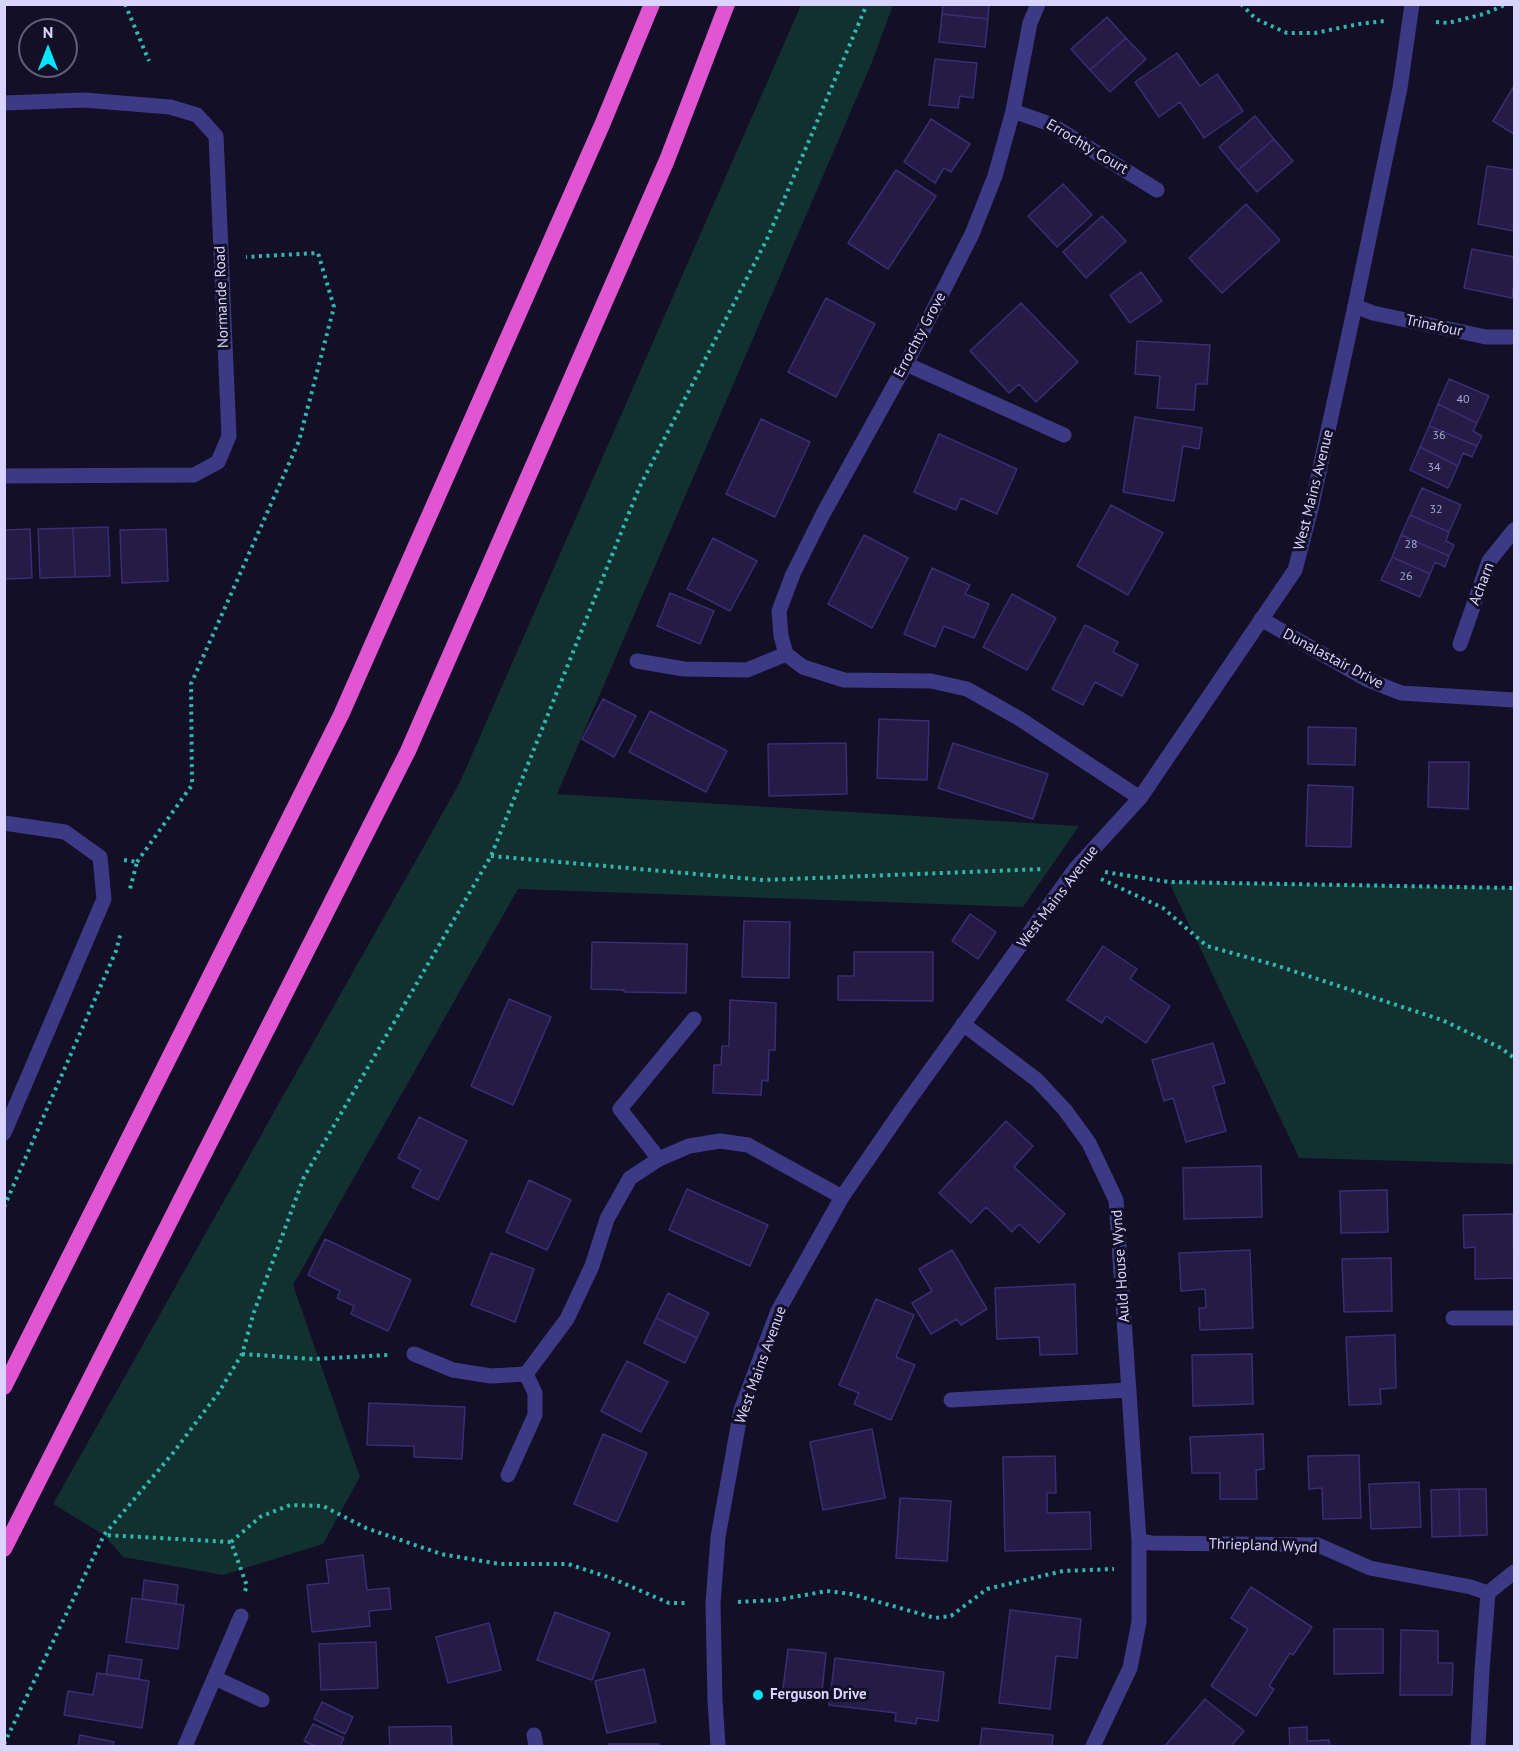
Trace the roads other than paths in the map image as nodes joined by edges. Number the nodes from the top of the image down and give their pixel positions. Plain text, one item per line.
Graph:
1 (651, 4) edge
2 (727, 4) edge
3 (1038, 4) edge
4 (1411, 11) edge
5 (4, 103) edge
6 (1013, 111) junction
7 (1157, 190) dead end
8 (1355, 306) junction
9 (1515, 337) edge
10 (906, 364) junction
11 (1064, 435) dead end
12 (4, 476) edge
13 (1515, 530) edge
14 (1261, 619) junction
15 (1460, 644) dead end
16 (786, 654) junction
17 (637, 661) dead end
18 (1515, 700) edge
19 (1140, 798) junction
20 (4, 823) edge
21 (694, 1018) dead end
22 (963, 1024) junction
23 (4, 1133) edge
24 (659, 1159) junction
25 (842, 1197) junction
26 (1453, 1318) dead end
27 (1515, 1318) edge
28 (414, 1354) road end
29 (526, 1374) junction
30 (4, 1387) edge
31 (1129, 1390) junction
32 (951, 1400) dead end
33 (508, 1475) dead end
34 (1139, 1541) junction
35 (4, 1549) edge
36 (1515, 1572) edge
37 (1488, 1593) junction
38 (241, 1616) road end
39 (215, 1678) junction
40 (262, 1700) dead end
41 (185, 1746) edge
42 (718, 1746) edge
43 (1093, 1746) edge
44 (1478, 1746) edge

1 - 30 highway
2 - 35 highway
3 - 6 street, Errochty Grove
4 - 8 street, West Mains Avenue
5 - 12 street, Normande Road
6 - 7 street, Errochty Court
6 - 10 street, Errochty Grove
8 - 9 street, Trinafour
8 - 14 street, West Mains Avenue
10 - 11 street
10 - 16 street, Errochty Grove
13 - 15 street, Acharn
14 - 18 street, Dunalastair Drive
14 - 19 street, West Mains Avenue
16 - 17 street
16 - 19 street
19 - 22 street, West Mains Avenue
20 - 23 street
21 - 24 street
22 - 25 street, West Mains Avenue
22 - 31 street, Auld House Wynd
24 - 25 street
24 - 29 street
25 - 42 street, West Mains Avenue
26 - 27 street
28 - 29 street
29 - 33 street
31 - 32 street
31 - 34 street, Auld House Wynd
34 - 37 street, Thriepland Wynd
34 - 43 street, Auld House Wynd
36 - 37 street
37 - 44 street
38 - 39 street
39 - 40 street
39 - 41 street

